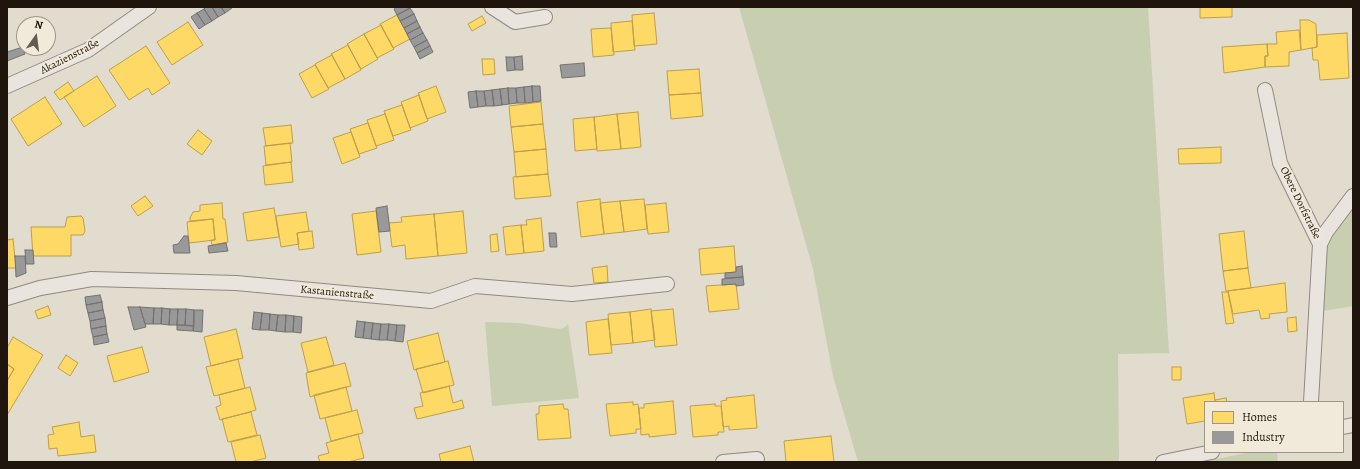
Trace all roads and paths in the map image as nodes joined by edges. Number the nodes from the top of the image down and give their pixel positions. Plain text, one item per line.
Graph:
1 (149, 7) edge
2 (492, 7) edge
3 (544, 17) dead end
4 (7, 86) edge
5 (1265, 90) dead end
6 (1353, 196) edge
7 (1320, 244) junction
8 (667, 284) dead end
9 (7, 298) edge
10 (1311, 401) edge
11 (1207, 453) edge
12 (757, 459) dead end
13 (723, 462) edge
14 (1163, 462) edge

1 - 4 street, Akazienstraße
2 - 3 street
5 - 7 street, Obere Dorfstraße
6 - 7 street, Obere Dorfstraße
7 - 10 street, Obere Dorfstraße
8 - 9 street, Kastanienstraße
11 - 14 street
12 - 13 street

